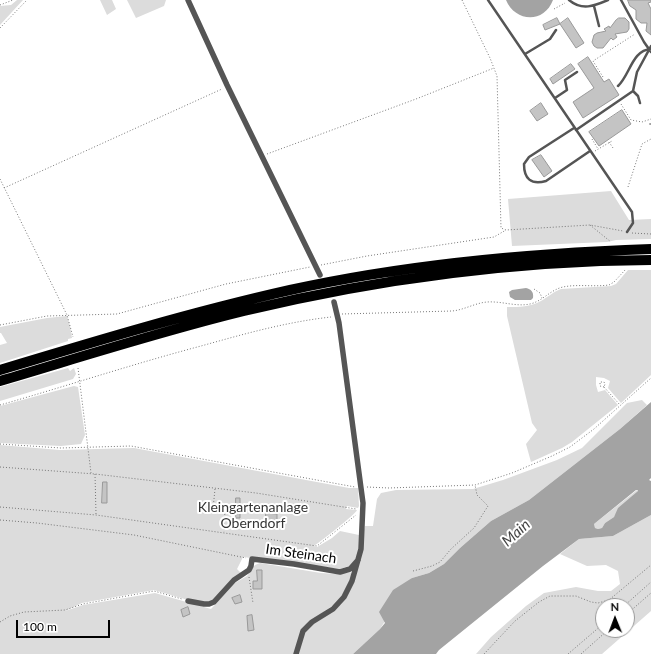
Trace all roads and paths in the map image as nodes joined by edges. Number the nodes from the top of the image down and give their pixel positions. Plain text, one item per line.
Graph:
1 (13, 0) edge
2 (27, 0) edge
3 (188, 0) edge
4 (462, 0) edge
5 (488, 0) edge
6 (569, 0) edge
7 (608, 0) edge
8 (621, 0) edge
9 (0, 4) edge
10 (594, 6) junction
11 (554, 9) dead end
12 (599, 26) dead end
13 (0, 28) edge
14 (556, 30) dead end
15 (638, 32) junction
16 (651, 46) edge
17 (650, 49) edge
18 (651, 52) edge
19 (526, 54) junction
20 (495, 68) junction
21 (577, 72) dead end
22 (603, 77) dead end
23 (227, 85) junction
24 (618, 86) dead end
25 (633, 91) junction
26 (555, 98) junction
27 (618, 100) junction
28 (640, 103) dead end
29 (651, 119) edge
30 (575, 129) junction
31 (592, 139) dead end
32 (651, 139) edge
33 (612, 141) dead end
34 (609, 142) junction
35 (613, 148) dead end
36 (599, 149) junction
37 (590, 151) junction
38 (592, 154) junction
39 (262, 156) junction
40 (0, 179) edge
41 (628, 187) dead end
42 (4, 188) junction
43 (590, 225) junction
44 (506, 230) junction
45 (628, 232) junction
46 (651, 234) edge
47 (651, 249) edge
48 (610, 251) junction
49 (651, 260) edge
50 (316, 266) junction
51 (629, 266) dead end
52 (320, 275) dead end
53 (534, 289) dead end
54 (542, 299) junction
55 (334, 302) dead end
56 (68, 315) junction
57 (337, 315) junction
58 (0, 325) edge
59 (73, 336) dead end
60 (78, 368) dead end
61 (0, 370) edge
62 (651, 378) edge
63 (0, 381) edge
64 (80, 382) junction
65 (604, 387) dead end
66 (0, 405) edge
67 (621, 406) junction
68 (0, 444) edge
69 (88, 447) junction
70 (0, 467) edge
71 (91, 474) junction
72 (95, 474) junction
73 (475, 485) junction
74 (361, 487) junction
75 (215, 488) junction
76 (0, 507) edge
77 (362, 510) junction
78 (96, 515) junction
79 (0, 520) edge
80 (224, 532) junction
81 (252, 559) junction
82 (359, 560) junction
83 (651, 565) edge
84 (249, 570) junction
85 (413, 571) dead end
86 (651, 582) edge
87 (651, 593) edge
88 (633, 598) edge
89 (188, 601) joint
90 (253, 603) dead end
91 (635, 607) edge
92 (0, 622) edge
93 (595, 631) edge
94 (599, 638) edge
95 (296, 654) edge
96 (484, 654) edge
97 (568, 654) edge
98 (580, 654) edge

1 - 9 path
2 - 13 path
3 - 23 street
4 - 20 path
5 - 19 lane
6 - 10 lane
6 - 11 path
7 - 10 lane
8 - 15 lane
10 - 12 lane
14 - 19 lane
15 - 17 lane
15 - 22 path
16 - 17 lane
17 - 18 lane
17 - 24 lane
17 - 25 lane
19 - 26 lane
20 - 39 path
20 - 44 path
21 - 26 lane
23 - 39 street
23 - 42 path
25 - 27 lane
25 - 28 lane
26 - 30 lane
27 - 29 path
27 - 30 lane
30 - 37 lane
30 - 37 lane
31 - 36 path
32 - 41 path
33 - 34 path
34 - 35 path
34 - 36 path
36 - 38 path
37 - 38 lane
38 - 45 lane
39 - 50 street
40 - 42 path
42 - 56 path
43 - 44 path
43 - 45 path
43 - 48 path
44 - 50 path
45 - 46 path
47 - 48 highway
48 - 49 highway
48 - 61 highway
48 - 63 highway
50 - 52 street
50 - 56 path
51 - 54 path
53 - 54 path
54 - 57 path
55 - 57 street
56 - 58 path
56 - 59 path
57 - 64 path
57 - 74 street
60 - 64 path
62 - 67 path
64 - 66 path
64 - 69 path
65 - 67 path
67 - 73 path
68 - 69 path
69 - 71 path
69 - 74 path
70 - 71 path
71 - 72 path
72 - 75 path
72 - 78 path
73 - 74 path
73 - 85 path
74 - 77 street
75 - 77 path
75 - 80 path
76 - 78 path
77 - 80 path
77 - 82 street
78 - 80 path
79 - 81 path
81 - 82 street, Im Steinach
81 - 84 street, Im Steinach
82 - 95 street, Im Steinach
83 - 96 path
84 - 89 street, Im Steinach
84 - 90 path
86 - 88 path
87 - 91 path
89 - 92 path
93 - 97 path
94 - 98 path

